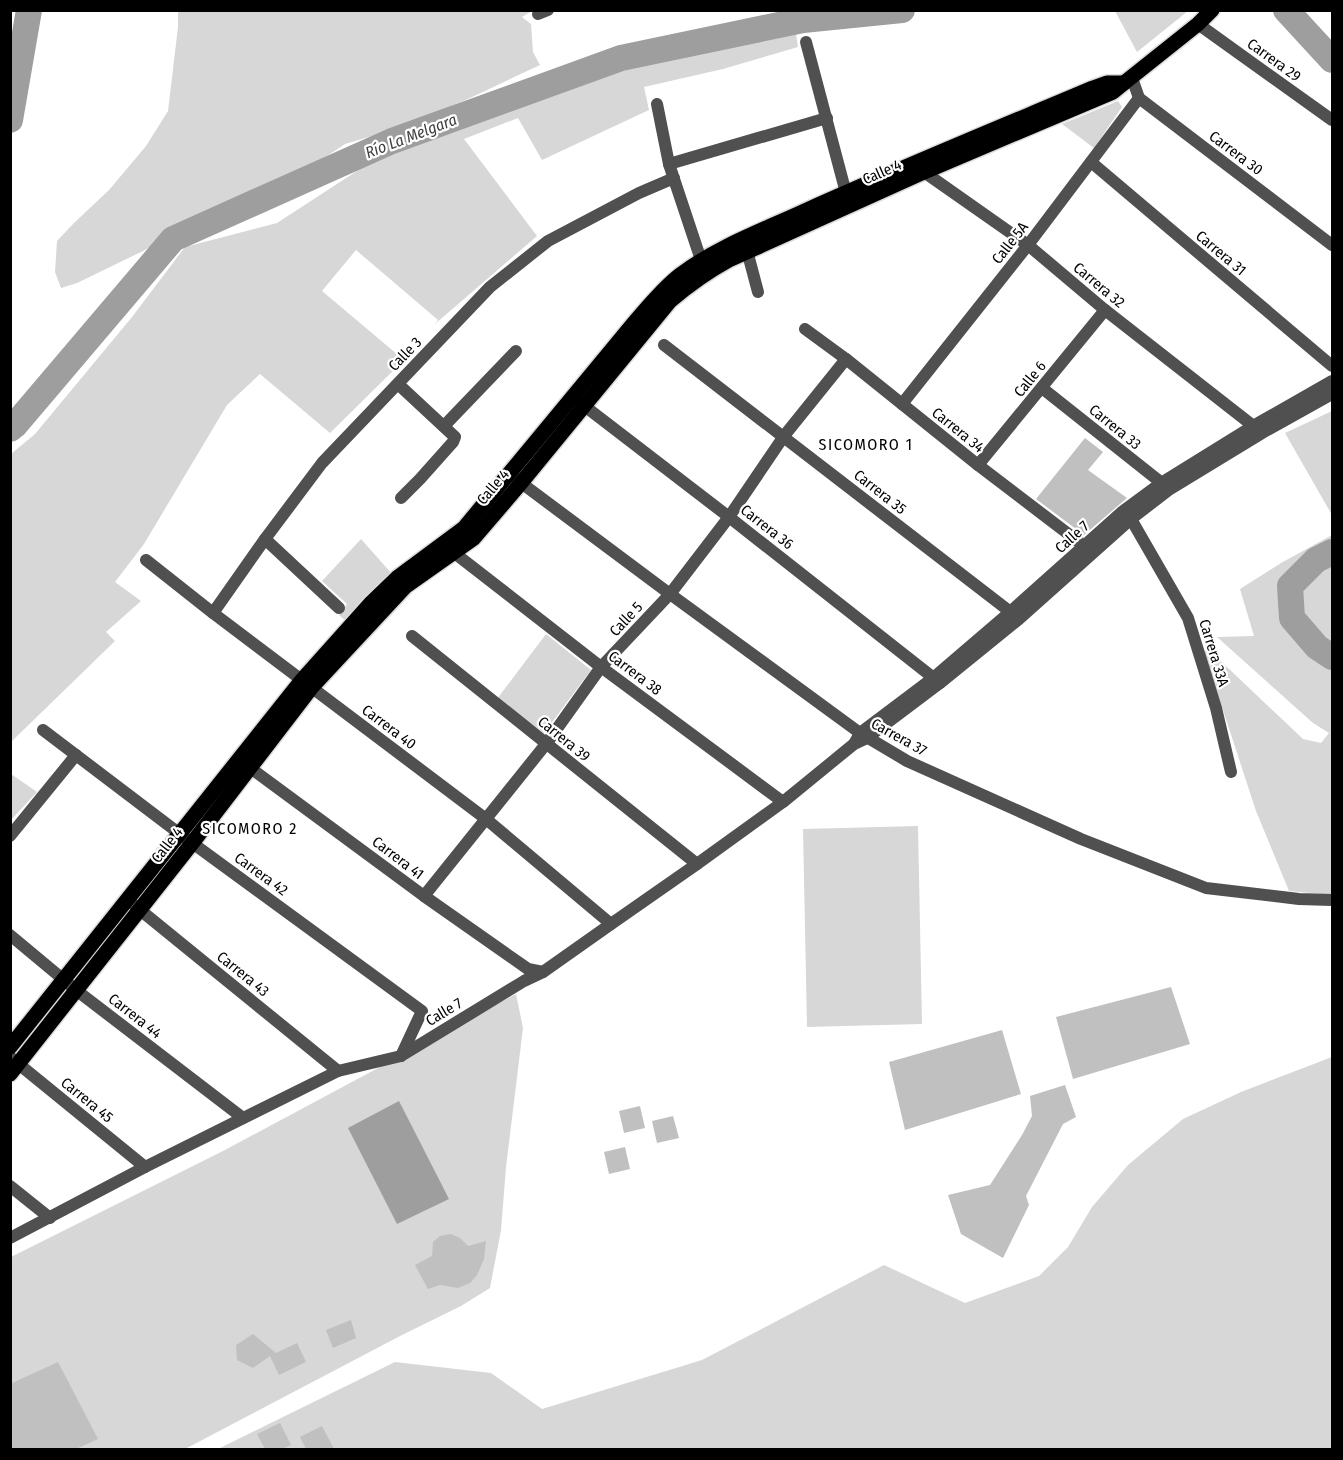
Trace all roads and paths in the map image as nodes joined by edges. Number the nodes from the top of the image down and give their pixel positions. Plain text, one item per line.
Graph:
1 (1212, 10) edge
2 (1198, 24) junction
3 (806, 42) dead end
4 (1128, 80) junction
5 (1139, 98) junction
6 (657, 104) dead end
7 (828, 118) junction
8 (1332, 120) edge
9 (1091, 162) junction
10 (669, 164) junction
11 (923, 167) junction
12 (674, 178) junction
13 (846, 193) junction
14 (746, 245) junction
15 (1028, 245) junction
16 (1332, 245) edge
17 (704, 266) junction
18 (758, 292) dead end
19 (1105, 310) junction
20 (805, 329) dead end
21 (664, 345) dead end
22 (516, 351) dead end
23 (846, 359) junction
24 (1332, 366) edge
25 (1332, 381) edge
26 (398, 384) junction
27 (1042, 388) junction
28 (1332, 394) edge
29 (578, 401) junction
30 (902, 404) junction
31 (444, 426) junction
32 (1258, 429) junction
33 (784, 436) junction
34 (978, 465) junction
35 (515, 478) junction
36 (1166, 486) junction
37 (401, 498) dead end
38 (729, 517) junction
39 (1131, 519) junction
40 (265, 539) junction
41 (448, 548) junction
42 (1088, 549) junction
43 (146, 560) dead end
44 (669, 594) junction
45 (339, 608) dead end
46 (213, 613) junction
47 (1014, 615) junction
48 (412, 636) dead end
49 (601, 667) junction
50 (937, 680) junction
51 (307, 684) junction
52 (43, 730) dead end
53 (860, 738) junction
54 (546, 744) junction
55 (76, 756) junction
56 (245, 763) junction
57 (1231, 772) dead end
58 (783, 802) junction
59 (486, 819) junction
60 (10, 836) edge
61 (187, 838) junction
62 (697, 864) junction
63 (424, 896) junction
64 (1332, 900) edge
65 (134, 905) junction
66 (611, 924) junction
67 (10, 935) edge
68 (543, 972) junction
69 (63, 980) junction
70 (76, 990) junction
71 (10, 1047) edge
72 (401, 1056) junction
73 (13, 1065) edge
74 (338, 1071) junction
75 (243, 1118) junction
76 (145, 1167) junction
77 (10, 1186) edge
78 (50, 1218) junction
79 (10, 1238) edge

1 - 2 main road, Calle 4
2 - 4 main road, Calle 4
2 - 8 street, Carrera 29
3 - 7 street
4 - 5 street
4 - 11 main road, Calle 4
5 - 9 street, Calle 5A
5 - 16 street, Carrera 30
6 - 10 street
7 - 10 street
7 - 13 street
9 - 15 street, Calle 5A
9 - 24 street, Carrera 31
10 - 12 street
11 - 13 main road, Calle 4
11 - 14 main road, Calle 4
11 - 15 street, Carrera 32
12 - 17 street
12 - 26 street, Calle 3
13 - 14 main road, Calle 4
14 - 17 main road, Calle 4
14 - 18 street
15 - 19 street, Carrera 32
15 - 30 street, Calle 5A
17 - 29 main road, Calle 4
19 - 27 street, Calle 6
19 - 32 street, Carrera 32
20 - 23 street, Carrera 34
21 - 33 street, Carrera 35
22 - 31 street
23 - 30 street, Carrera 34
23 - 33 street, Calle 5
25 - 32 street, Calle 7
26 - 31 street
26 - 40 street, Calle 3
27 - 34 street, Calle 6
27 - 36 street, Carrera 33
28 - 32 street, Calle 7
29 - 35 main road, Calle 4
29 - 38 street, Carrera 36
30 - 34 street, Carrera 34
31 - 37 street
32 - 36 street, Calle 7
33 - 38 street, Calle 5
33 - 47 street, Carrera 35
34 - 42 street, Carrera 34
35 - 41 main road, Calle 4
35 - 44 street, Carrera 37
36 - 39 street, Calle 7
36 - 42 street, Calle 7
38 - 44 street, Calle 5
38 - 50 street, Carrera 36
39 - 42 street, Calle 7
39 - 57 street, Carrera 33A
40 - 45 street
40 - 46 street, Calle 3
41 - 49 street, Carrera 38
41 - 51 main road, Calle 4
42 - 47 street, Calle 7
43 - 46 street, Carrera 40
44 - 49 street, Calle 5
44 - 53 street, Carrera 37
46 - 51 street, Carrera 40
47 - 50 street, Calle 7
48 - 54 street, Carrera 39
49 - 54 street, Calle 5
49 - 58 street, Carrera 38
50 - 53 street, Calle 7
51 - 56 main road, Calle 4
51 - 59 street, Carrera 40
52 - 55 street, Carrera 42
53 - 58 street, Calle 7
53 - 64 street, Carrera 37
54 - 59 street, Calle 5
54 - 62 street, Carrera 39
55 - 60 street
55 - 61 street, Carrera 42
56 - 61 main road, Calle 4
56 - 63 street, Carrera 41
58 - 62 street, Calle 7
59 - 63 street, Calle 5
59 - 66 street, Carrera 40
61 - 65 main road, Calle 4
61 - 72 street, Carrera 42
62 - 66 street, Calle 7
63 - 68 street, Carrera 41
65 - 69 main road, Calle 4
65 - 70 main road, Calle 4
65 - 74 street, Carrera 43
66 - 68 street, Calle 7
67 - 69 street, Carrera 44
68 - 72 street, Calle 7
69 - 70 street, Carrera 44
69 - 71 main road, Calle 4
70 - 73 main road, Calle 4
70 - 75 street, Carrera 44
72 - 74 street, Calle 7
73 - 76 street, Carrera 45
74 - 75 street, Calle 7
75 - 76 street, Calle 7
76 - 78 street, Calle 7
77 - 78 street
78 - 79 street, Calle 7

